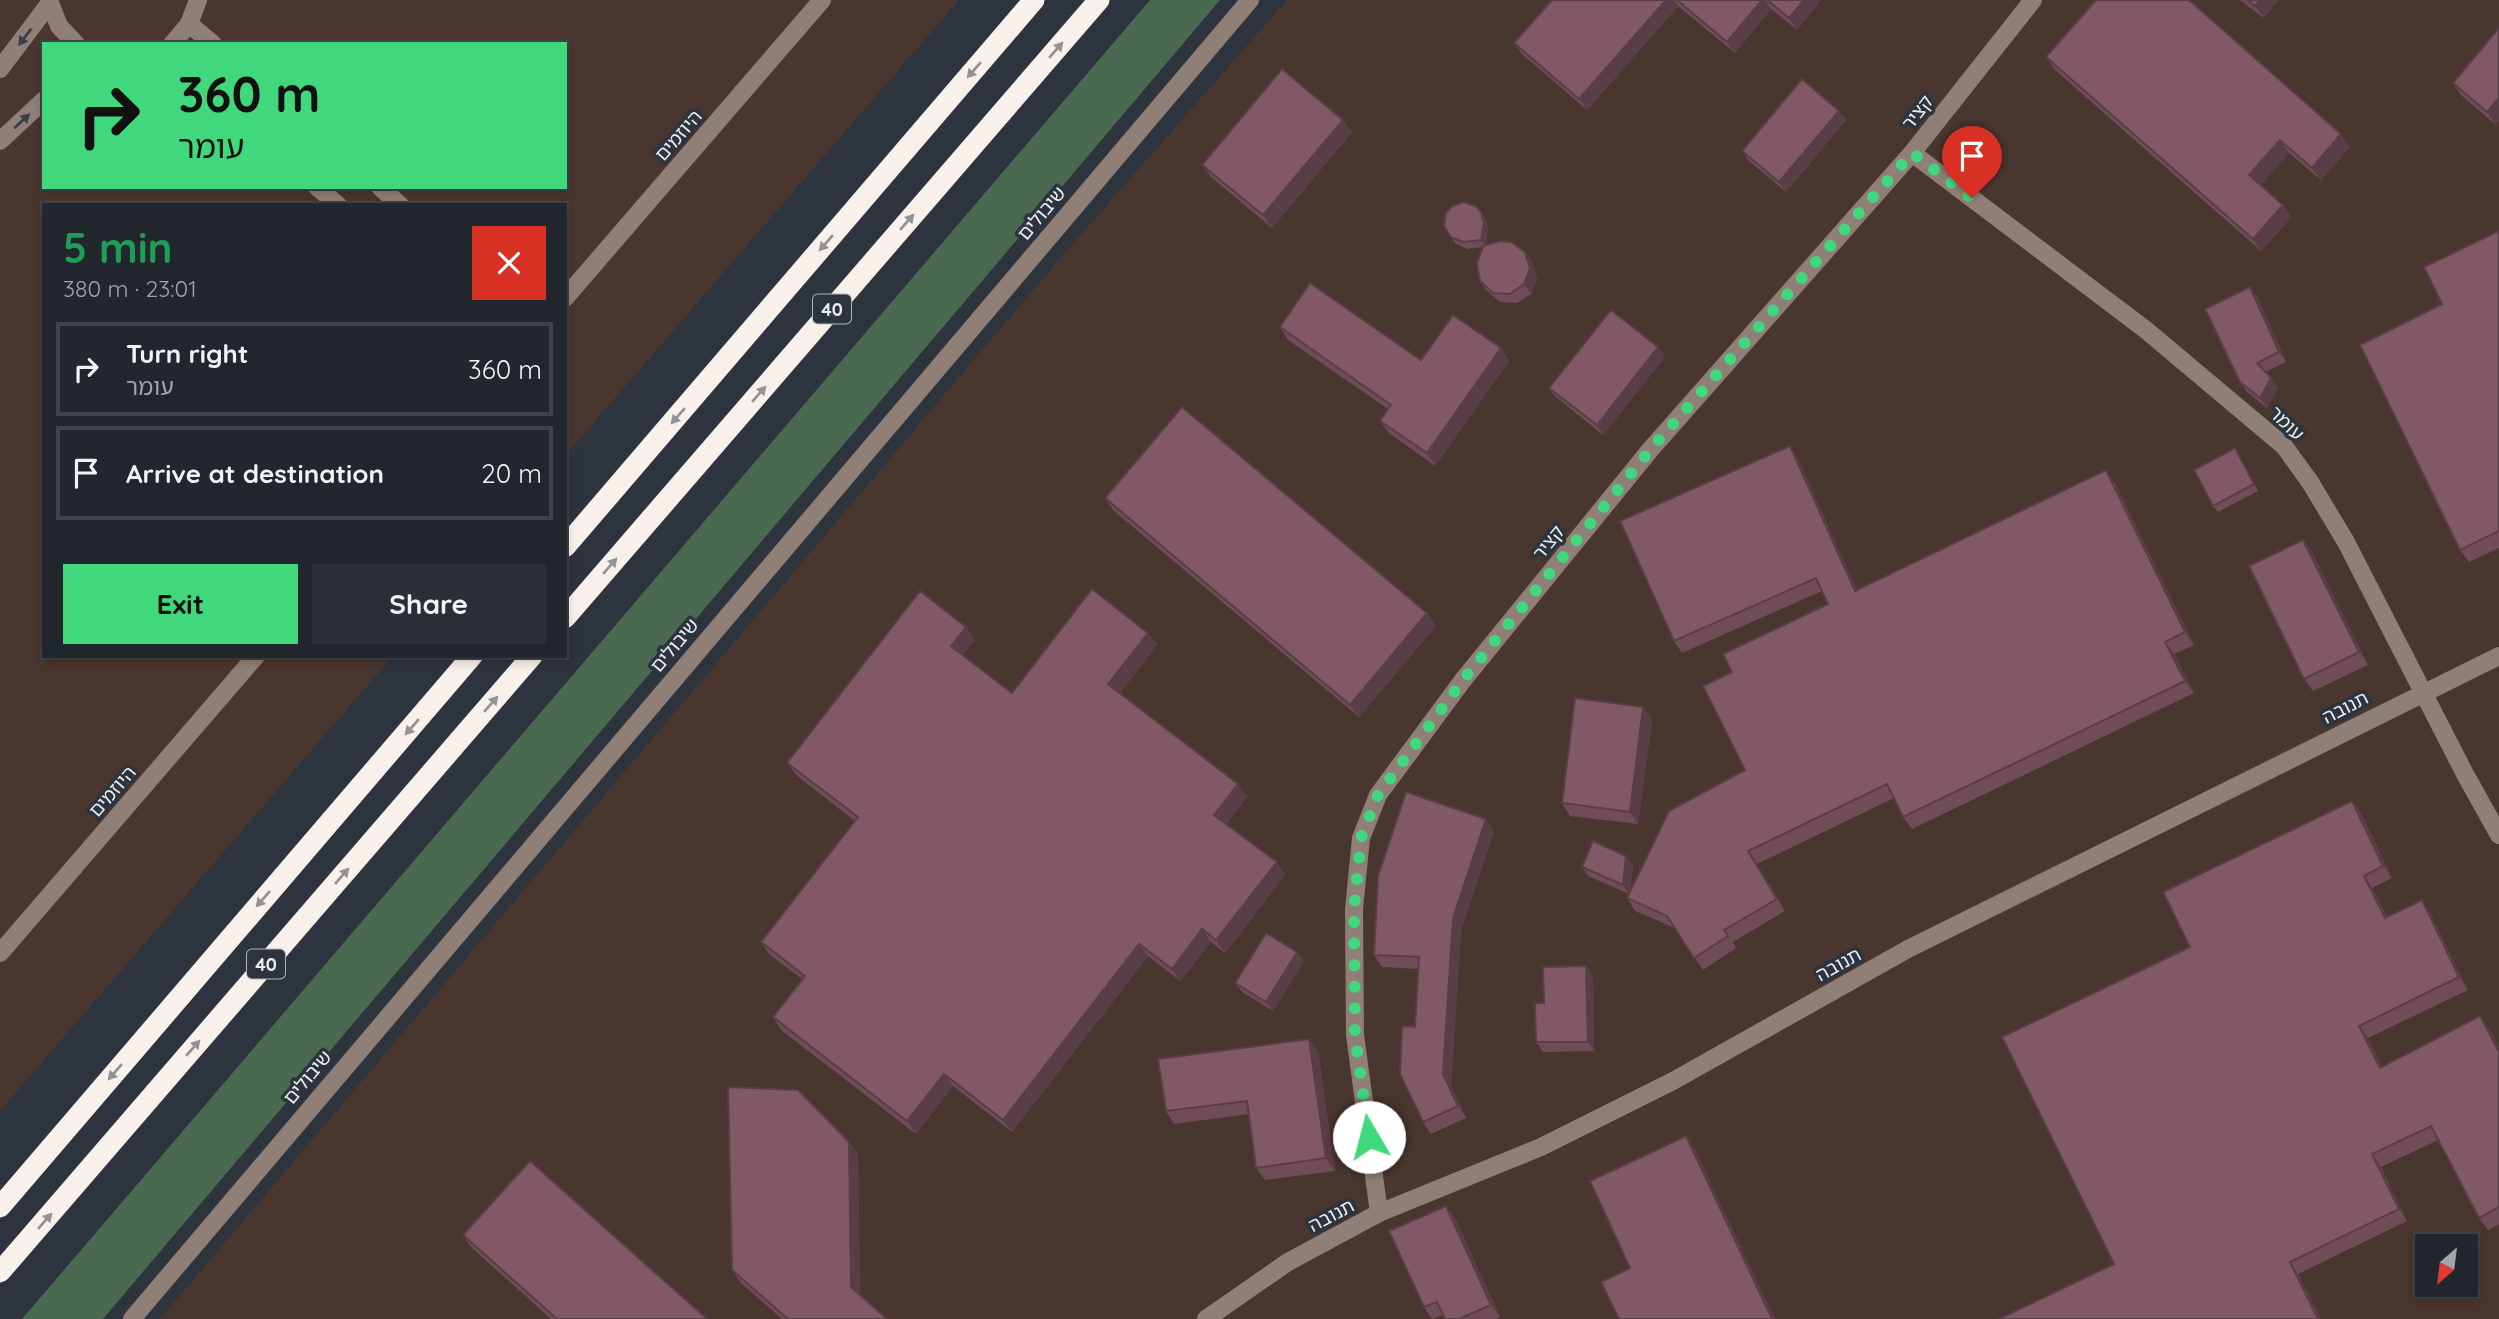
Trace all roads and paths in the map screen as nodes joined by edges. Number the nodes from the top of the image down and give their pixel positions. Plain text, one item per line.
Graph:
1 (198, 0) edge
2 (822, 0) edge
3 (1034, 0) edge
4 (1099, 0) edge
5 (1250, 0) edge
6 (2033, 0) edge
7 (49, 2) edge
8 (189, 23) junction
9 (74, 42) edge
10 (174, 42) edge
11 (211, 42) edge
12 (0, 69) edge
13 (42, 102) edge
14 (0, 141) edge
15 (1912, 153) junction
16 (319, 189) edge
17 (382, 189) edge
18 (336, 203) edge
19 (398, 203) edge
20 (567, 296) edge
21 (567, 545) edge
22 (567, 616) edge
23 (2499, 656) edge
24 (254, 658) edge
25 (470, 658) edge
26 (530, 658) edge
27 (2422, 692) junction
28 (2499, 835) edge
29 (0, 953) edge
30 (0, 1207) edge
31 (1379, 1213) junction
32 (0, 1272) edge
33 (132, 1319) edge
34 (1206, 1319) edge

1 - 8 street
2 - 20 street, היוזמים
3 -> 21 highway, 40
22 -> 4 highway, 40
5 - 33 street, שיבולים
6 - 15 street, קציר
7 - 9 street
7 -> 12 street
8 - 10 street
8 - 11 street
14 -> 13 street
15 - 27 street, עומר
15 - 31 street, קציר
16 - 18 street
17 - 19 street
23 - 27 street, תנובה
24 - 29 street, היוזמים
25 -> 30 highway, 40
32 -> 26 highway, 40
27 - 28 street, עומר
27 - 31 street, תנובה
31 - 34 street, תנובה

